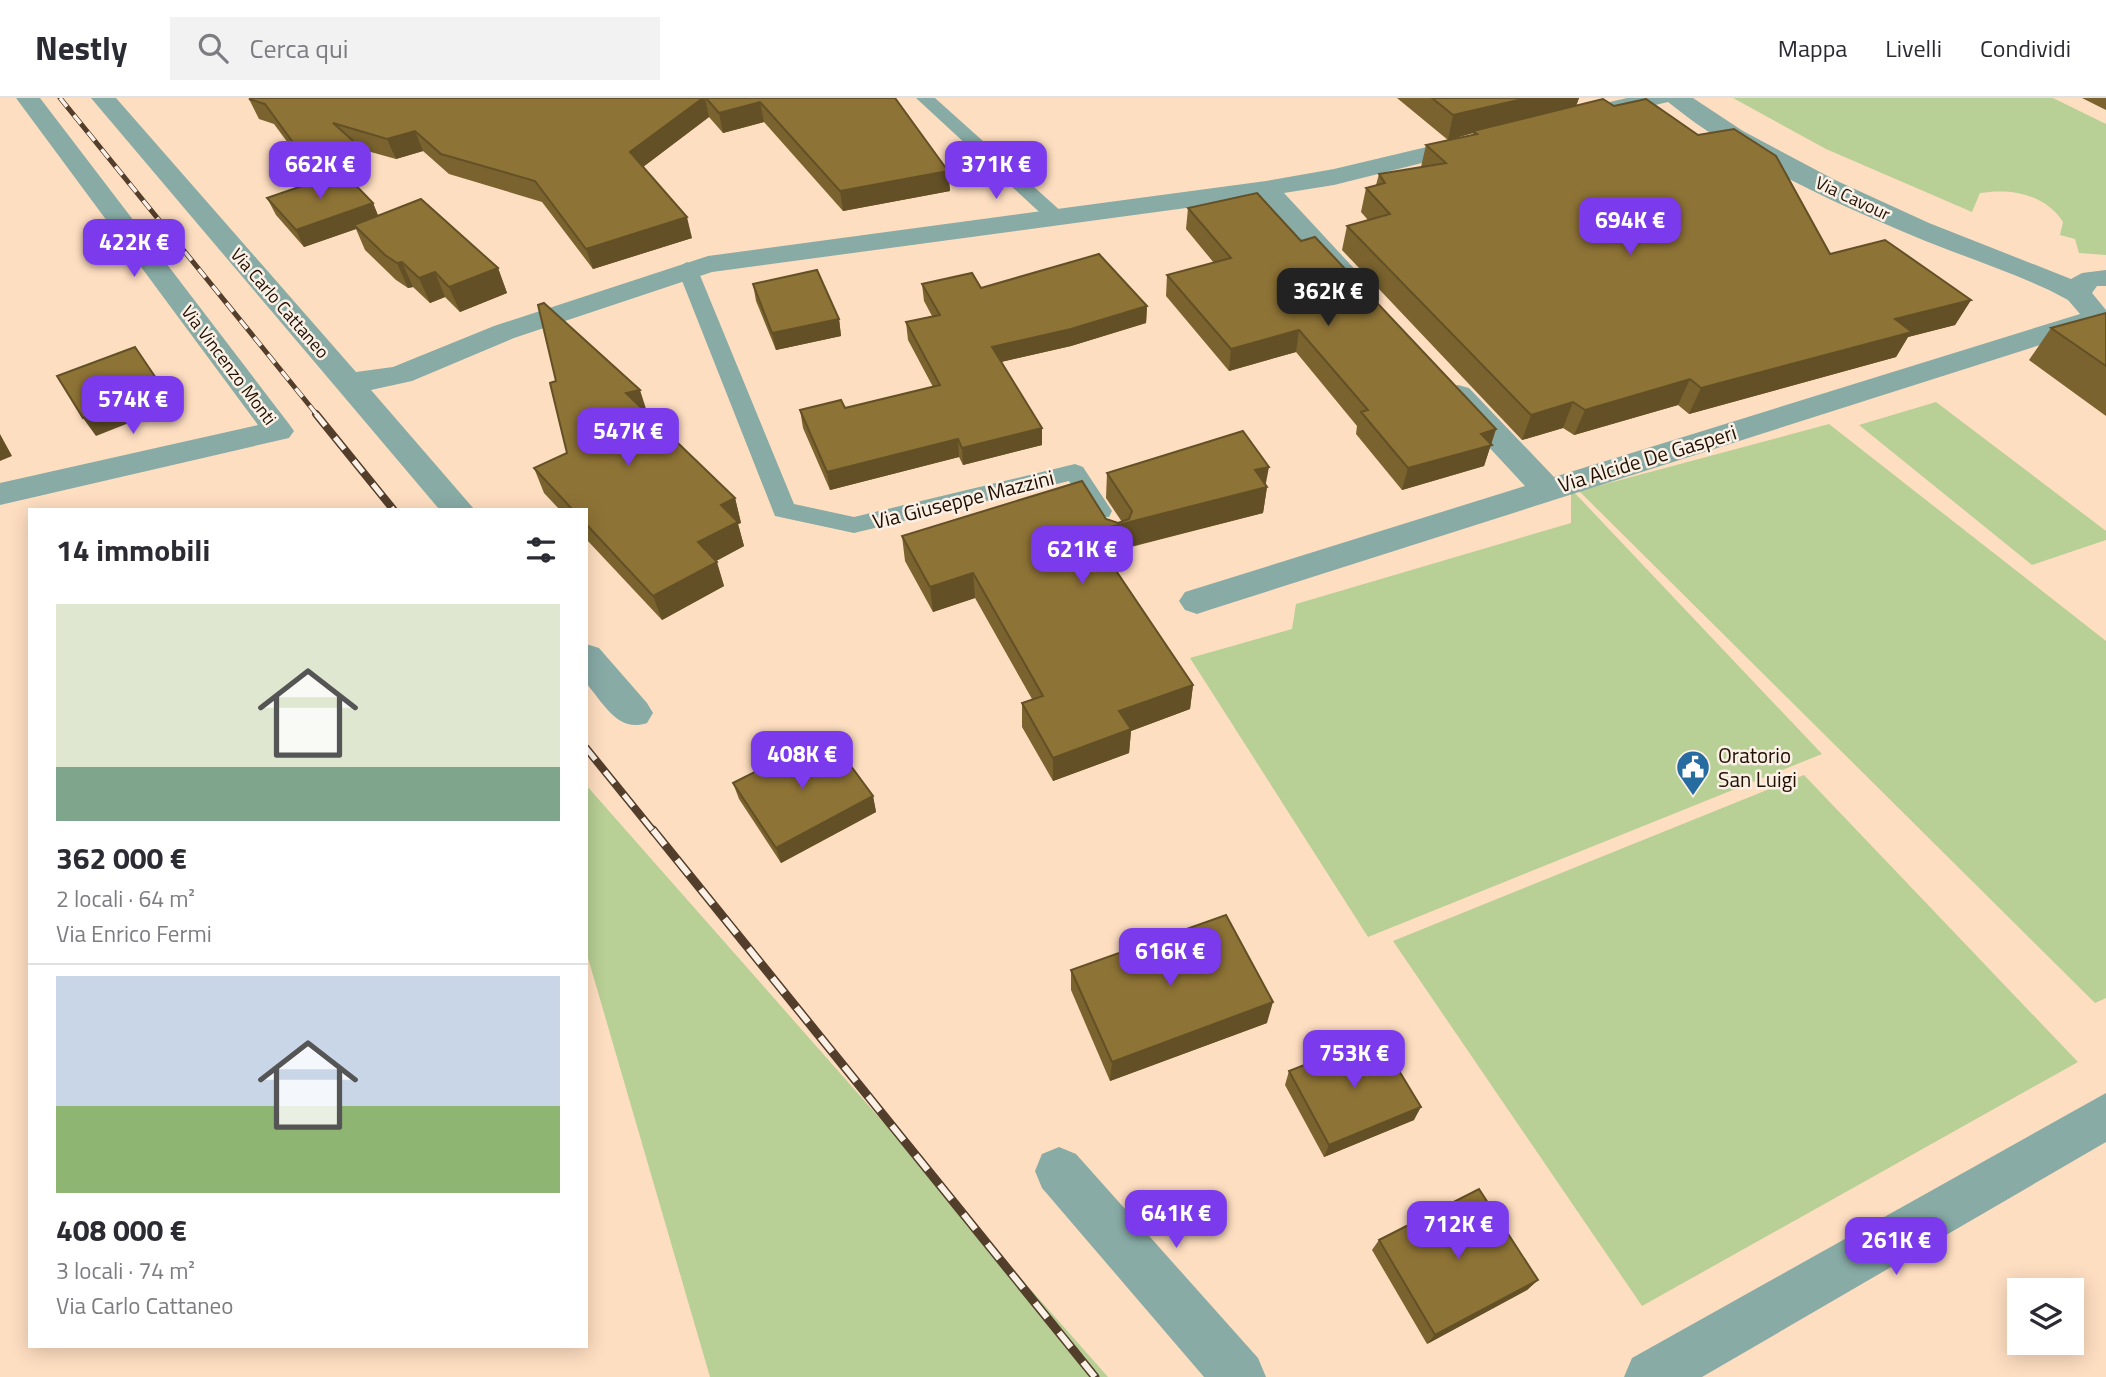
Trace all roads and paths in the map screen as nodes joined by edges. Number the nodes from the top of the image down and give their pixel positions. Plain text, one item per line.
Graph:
1 (103, 98) edge
2 (925, 98) edge
3 (1659, 98) edge
4 (1677, 98) edge
5 (23, 103) edge
6 (1569, 118) edge
7 (1504, 135) edge
8 (1266, 189) junction
9 (1056, 217) junction
10 (687, 268) junction
11 (1366, 297) edge
12 (2096, 302) edge
13 (1442, 377) edge
14 (346, 380) junction
15 (1547, 490) junction
16 (0, 494) edge
17 (456, 508) edge
18 (1109, 526) edge
19 (1197, 601) dead end
20 (588, 660) edge
21 (634, 713) dead end
22 (2106, 1116) edge
23 (1059, 1171) dead end
24 (1239, 1377) edge
25 (1651, 1377) edge

1 - 14 street, Via Carlo Cattaneo
2 - 9 lane
3 - 6 street
4 - 12 street, Via Cavour
5 - 16 street, Via Vincenzo Monti
7 - 8 street
8 - 9 street
8 - 11 street
9 - 10 street
10 - 14 street
10 - 18 lane, Via Giuseppe Mazzini
12 - 15 street, Via Alcide De Gasperi
13 - 15 street
14 - 17 street, Via Carlo Cattaneo
15 - 19 street, Via Alcide De Gasperi
20 - 21 street
22 - 25 street
23 - 24 street

